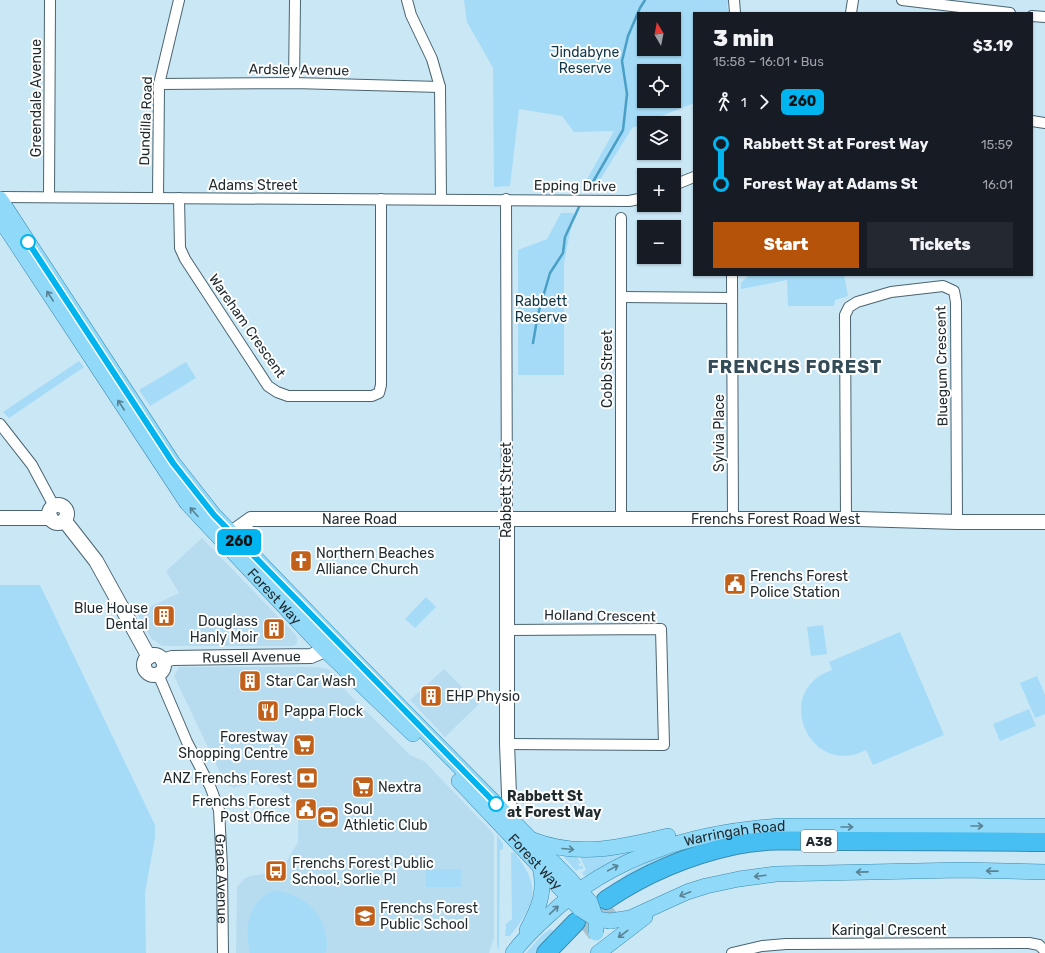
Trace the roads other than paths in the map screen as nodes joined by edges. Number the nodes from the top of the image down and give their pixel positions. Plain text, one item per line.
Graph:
1 (50, 0) edge
2 (179, 0) edge
3 (295, 0) edge
4 (407, 0) edge
5 (734, 0) edge
6 (852, 0) edge
7 (902, 0) edge
8 (736, 12) edge
9 (851, 12) edge
10 (1002, 12) edge
11 (1033, 16) edge
12 (1045, 17) edge
13 (294, 83) junction
14 (159, 84) junction
15 (440, 87) junction
16 (1033, 121) edge
17 (1045, 122) edge
18 (693, 177) edge
19 (681, 182) edge
20 (49, 197) junction
21 (0, 198) edge
22 (158, 198) junction
23 (179, 198) junction
24 (441, 198) junction
25 (381, 199) junction
26 (506, 199) junction
27 (637, 199) edge
28 (621, 218) dead end
29 (0, 219) edge
30 (732, 276) edge
31 (622, 297) junction
32 (732, 298) junction
33 (0, 424) edge
34 (56, 515) junction
35 (0, 518) edge
36 (733, 519) junction
37 (846, 519) junction
38 (507, 520) junction
39 (621, 520) junction
40 (957, 522) junction
41 (1045, 522) edge
42 (226, 536) junction
43 (507, 630) junction
44 (330, 645) junction
45 (161, 668) junction
46 (507, 744) junction
47 (510, 819) junction
48 (780, 826) junction
49 (1045, 826) edge
50 (530, 839) junction
51 (1045, 842) edge
52 (1045, 852) edge
53 (540, 867) junction
54 (1045, 872) edge
55 (574, 893) junction
56 (665, 902) junction
57 (595, 916) junction
58 (516, 949) edge
59 (1045, 951) edge
60 (223, 953) edge
61 (546, 953) edge
62 (562, 953) edge
63 (589, 953) edge
64 (598, 953) edge
65 (732, 953) edge

1 - 20 street, Greendale Avenue
2 - 14 street, Dundilla Road
3 - 13 street
4 - 15 street
5 - 8 street
6 - 9 street
7 - 10 street
11 - 12 street
13 - 14 street, Ardsley Avenue
13 - 15 street, Ardsley Avenue
14 - 22 street, Dundilla Road
15 - 24 street
16 - 17 street
18 - 19 street
20 - 21 street, Adams Street
20 - 22 street, Adams Street
21 - 42 main road, Forest Way
22 - 23 street, Adams Street
23 - 25 street, Adams Street
23 - 25 street, Wareham Crescent
24 - 25 street, Adams Street
24 - 26 street, Adams Street
26 - 27 street, Epping Drive
26 - 38 street, Rabbett Street
28 - 31 street, Cobb Street
42 -> 29 main road, Forest Way
30 - 32 street, Sylvia Place
31 - 32 street
31 - 39 street, Cobb Street
32 - 36 street, Sylvia Place
33 - 34 street
34 - 35 main road
34 - 45 main road
36 - 37 main road, Frenchs Forest Road West
36 - 39 main road, Frenchs Forest Road West
37 - 40 main road, Frenchs Forest Road West
37 - 40 street, Bluegum Crescent
38 - 39 main road, Frenchs Forest Road West
38 - 42 main road, Naree Road
38 - 43 main road, Rabbett Street
40 - 41 main road, Frenchs Forest Road West
42 - 44 main road, Forest Way
43 - 46 main road, Rabbett Street
43 - 46 street, Holland Crescent
44 - 45 main road, Russell Avenue
44 - 47 main road, Forest Way
44 - 53 main road, Forest Way
45 - 60 street, Grace Avenue
46 - 47 main road, Rabbett Street
47 - 50 main road, Forest Way
48 -> 49 main road, Warringah Road / A38
50 -> 48 main road
55 -> 48 main road, Warringah Road / A38
50 - 55 main road, Forest Way
51 - 57 highway, Warringah Road / A38
52 - 57 highway, Warringah Road / A38
53 - 55 main road, Forest Way
53 - 58 main road
54 -> 56 main road, A38
55 - 57 main road
58 -> 55 main road, Warringah Road / A38
56 - 57 main road
56 -> 64 main road, A38
57 - 61 highway, Warringah Road / A38
57 - 62 highway, Warringah Road / A38
57 - 63 main road
59 - 65 street, Karingal Crescent

